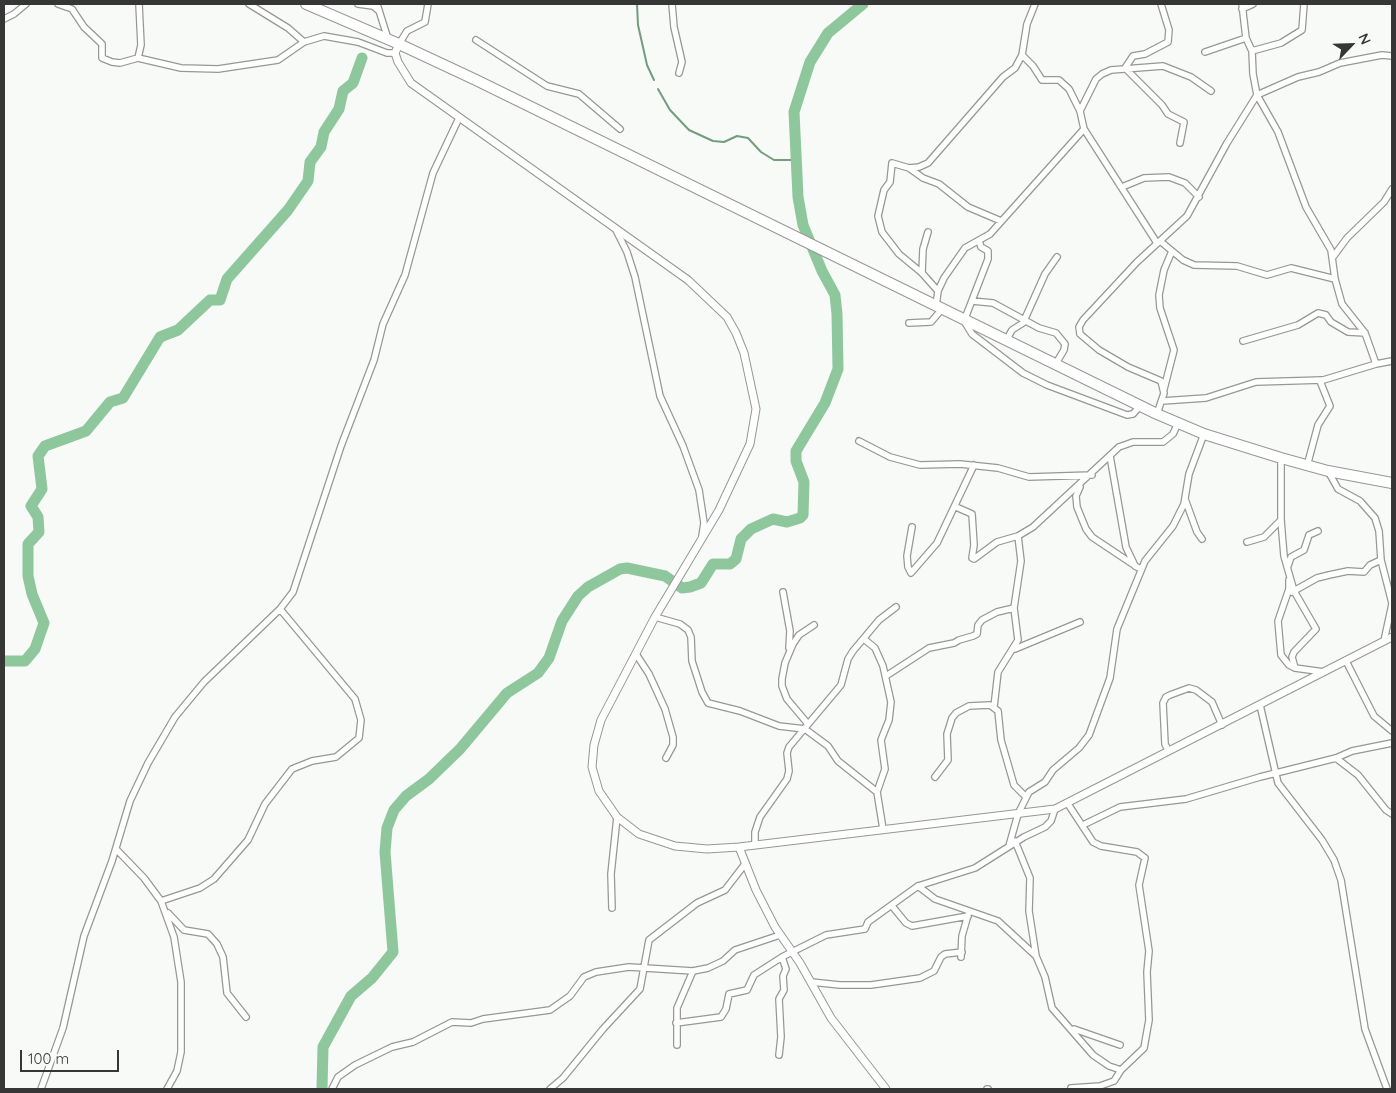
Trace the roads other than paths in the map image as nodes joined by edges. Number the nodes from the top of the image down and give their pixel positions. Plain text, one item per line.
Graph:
1 (26, 4) edge
2 (58, 4) edge
3 (139, 4) edge
4 (248, 4) edge
5 (306, 4) edge
6 (358, 4) edge
7 (377, 4) edge
8 (428, 4) edge
9 (672, 4) edge
10 (1035, 4) edge
11 (1162, 4) edge
12 (1253, 4) edge
13 (1304, 4) edge
14 (1242, 7) edge
15 (379, 11) junction
16 (4, 19) edge
17 (1246, 38) junction
18 (388, 39) junction
19 (476, 40) dead end
20 (304, 42) junction
21 (397, 48) junction
22 (1252, 51) junction
23 (1205, 52) dead end
24 (1022, 55) junction
25 (1392, 56) edge
26 (138, 58) junction
27 (1125, 68) junction
28 (679, 73) dead end
29 (1211, 91) dead end
30 (1257, 95) junction
31 (1080, 111) junction
32 (459, 118) junction
33 (620, 129) dead end
34 (1084, 129) junction
35 (1180, 143) dead end
36 (909, 168) junction
37 (1122, 187) junction
38 (1392, 189) edge
39 (1199, 198) junction
40 (1001, 221) junction
41 (614, 227) junction
42 (928, 232) dead end
43 (980, 241) junction
44 (1159, 242) junction
45 (1172, 251) junction
46 (1057, 257) dead end
47 (1333, 257) junction
48 (922, 273) junction
49 (1335, 279) junction
50 (938, 291) junction
51 (972, 301) junction
52 (939, 308) junction
53 (1024, 319) junction
54 (964, 320) junction
55 (909, 323) dead end
56 (1365, 333) junction
57 (1006, 341) junction
58 (1242, 341) dead end
59 (1392, 361) edge
60 (1376, 364) junction
61 (1055, 365) junction
62 (1322, 380) junction
63 (1164, 389) junction
64 (1162, 401) junction
65 (1140, 406) junction
66 (1156, 414) junction
67 (1178, 423) junction
68 (1204, 434) junction
69 (859, 441) dead end
70 (1110, 456) junction
71 (1281, 458) junction
72 (974, 465) junction
73 (1307, 466) junction
74 (1328, 471) junction
75 (1092, 475) junction
76 (1392, 483) edge
77 (1080, 485) junction
78 (1185, 499) junction
79 (956, 507) junction
80 (1281, 520) junction
81 (912, 527) dead end
82 (1318, 531) dead end
83 (1018, 536) junction
84 (1202, 539) dead end
85 (702, 540) junction
86 (1248, 542) dead end
87 (1381, 560) junction
88 (1138, 568) junction
89 (1288, 575) junction
90 (1294, 591) junction
91 (783, 592) dead end
92 (1287, 596) junction
93 (1392, 604) edge
94 (896, 607) dead end
95 (1014, 608) junction
96 (280, 609) junction
97 (655, 617) junction
98 (1080, 622) dead end
99 (814, 625) dead end
100 (1392, 637) edge
101 (864, 639) junction
102 (1384, 641) junction
103 (1013, 650) junction
104 (636, 654) junction
105 (788, 655) junction
106 (1346, 661) junction
107 (1295, 668) junction
108 (1325, 672) junction
109 (886, 676) junction
110 (1260, 705) junction
111 (994, 707) junction
112 (1222, 725) junction
113 (806, 726) junction
114 (1392, 732) edge
115 (1392, 743) edge
116 (1168, 750) junction
117 (666, 758) dead end
118 (1336, 758) junction
119 (1274, 774) junction
120 (935, 777) dead end
121 (877, 792) junction
122 (1026, 797) junction
123 (1068, 804) junction
124 (1055, 809) junction
125 (1018, 814) junction
126 (1392, 814) edge
127 (616, 817) junction
128 (1083, 824) junction
129 (883, 829) junction
130 (1015, 842) junction
131 (754, 845) junction
132 (1009, 846) junction
133 (740, 847) junction
134 (116, 849) junction
135 (745, 864) junction
136 (918, 886) junction
137 (160, 901) junction
138 (892, 906) junction
139 (612, 908) dead end
140 (165, 909) junction
141 (969, 913) junction
142 (780, 935) junction
143 (792, 951) junction
144 (782, 956) junction
145 (1036, 956) junction
146 (643, 967) junction
147 (692, 970) junction
148 (811, 982) junction
149 (246, 1017) dead end
150 (676, 1023) junction
151 (1069, 1028) junction
152 (678, 1045) dead end
153 (1120, 1045) dead end
154 (779, 1055) dead end
155 (1121, 1070) junction
156 (1071, 1088) dead end
157 (41, 1089) edge
158 (167, 1089) edge
159 (332, 1089) edge
160 (550, 1089) edge
161 (886, 1089) edge
162 (1387, 1089) edge

1 - 16 street
2 - 26 street
3 - 26 street
4 - 20 street
5 - 18 highway
6 - 15 street
7 - 15 street
8 - 21 street
9 - 28 street
10 - 24 street
11 - 27 street
12 - 14 street
13 - 22 street
14 - 17 street
15 - 18 street
17 - 22 street
17 - 23 street
18 - 21 highway
19 - 33 street
20 - 21 street
20 - 26 street
21 - 32 street
21 - 52 highway
22 - 30 street
24 - 31 street
24 - 36 street
25 - 30 street
27 - 29 street
27 - 31 street
27 - 35 street
30 - 39 street
30 - 47 street
31 - 34 street
32 - 41 street
32 - 96 street
34 - 37 street
34 - 40 street
36 - 40 street
36 - 48 street
37 - 39 street
37 - 44 street
38 - 47 street
39 - 44 street
40 - 43 street
41 - 85 street
41 - 85 street
42 - 48 street
43 - 50 street
43 - 51 street
44 - 45 street
44 - 63 street
45 - 49 street
45 - 63 street
46 - 53 street
47 - 49 street
48 - 50 street
49 - 56 street
50 - 52 street
51 - 53 street
51 - 54 street
52 - 54 highway
52 - 55 street
53 - 57 street
53 - 61 street
54 - 57 highway
54 - 65 street
56 - 58 street
56 - 60 street
57 - 61 highway
59 - 60 street
60 - 62 street
61 - 65 highway
62 - 64 street
62 - 73 street
63 - 64 street
64 - 66 street
65 - 66 highway
66 - 67 highway
67 - 68 highway
67 - 70 street
68 - 71 highway
68 - 78 street
69 - 72 street
70 - 75 street
70 - 88 street
71 - 73 highway
71 - 80 street
72 - 75 street
72 - 79 street
73 - 74 highway
74 - 76 highway
74 - 87 street
75 - 77 street
77 - 83 street
77 - 88 street
78 - 84 street
78 - 88 street
79 - 81 street
79 - 83 street
80 - 86 street
80 - 89 street
82 - 89 street
83 - 95 street
85 - 97 street
87 - 90 street
87 - 93 street
88 - 122 street
89 - 90 street
89 - 92 street
90 - 92 street
90 - 107 street
91 - 105 street
92 - 107 street
93 - 102 street
94 - 101 street
95 - 103 street
95 - 109 street
96 - 134 street
96 - 137 street
97 - 104 street
97 - 113 street
98 - 103 street
99 - 105 street
100 - 102 street
101 - 109 street
101 - 113 street
102 - 106 street
103 - 111 street
104 - 117 street
104 - 127 street
105 - 113 street
106 - 108 street
106 - 114 street
107 - 108 street
108 - 110 street
109 - 121 street
110 - 112 street
110 - 119 street
111 - 120 street
111 - 122 street
112 - 116 street
112 - 116 street
113 - 121 street
113 - 131 street
115 - 118 street
116 - 123 street
118 - 119 street
118 - 126 street
119 - 128 street
119 - 162 street
121 - 129 street
122 - 125 street
123 - 124 street
123 - 128 street
124 - 125 street
124 - 130 street
125 - 129 street
125 - 132 street
127 - 133 street
127 - 139 street
128 - 155 street
129 - 131 street
130 - 132 street
130 - 145 street
131 - 133 street
132 - 136 street
133 - 135 street
134 - 137 street
134 - 157 street
135 - 142 street
135 - 146 street
136 - 138 street
136 - 141 street
137 - 140 street
138 - 141 street
138 - 143 street
140 - 149 street
140 - 158 street
141 - 145 street
141 - 148 street
142 - 143 street
142 - 147 street
143 - 144 street
143 - 148 street
144 - 150 street
144 - 154 street
145 - 151 street
146 - 147 street
146 - 159 street
146 - 160 street
147 - 150 street
148 - 161 street
150 - 152 street
151 - 153 street
151 - 155 street
155 - 156 street

